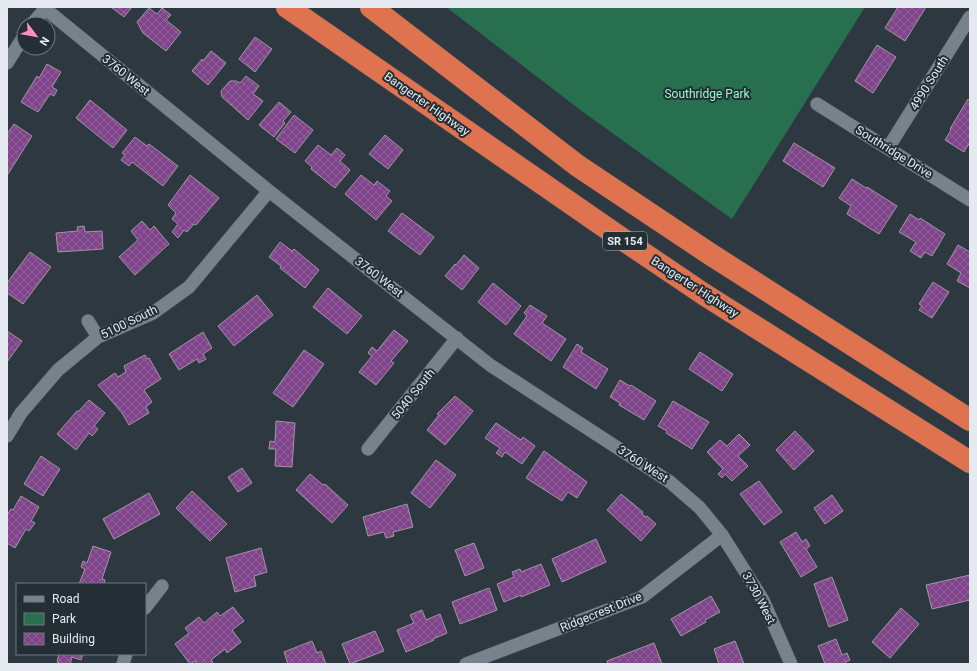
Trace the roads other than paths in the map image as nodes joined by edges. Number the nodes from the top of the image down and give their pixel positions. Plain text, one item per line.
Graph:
1 (287, 7) edge
2 (44, 8) edge
3 (376, 10) edge
4 (970, 17) edge
5 (16, 49) edge
6 (7, 63) edge
7 (817, 104) dead end
8 (888, 148) junction
9 (269, 191) junction
10 (970, 200) edge
11 (88, 321) dead end
12 (98, 337) junction
13 (457, 338) junction
14 (970, 420) edge
15 (7, 436) edge
16 (368, 449) dead end
17 (970, 462) edge
18 (722, 535) junction
19 (162, 586) dead end
20 (146, 607) edge
21 (466, 664) edge
22 (791, 664) edge

1 - 17 highway, Bangerter Highway / SR 154
2 - 9 street, 3760 West
3 - 14 highway, SR 154
4 - 8 street, 4990 South
5 - 6 street
7 - 8 street, Southridge Drive
8 - 10 street, Southridge Drive
9 - 12 street, 5100 South
9 - 13 street, 3760 West
11 - 12 street
12 - 15 street, 5100 South
13 - 16 street, 5040 South
13 - 18 street, 3760 West
18 - 21 street, Ridgecrest Drive
18 - 22 street, 3730 West
19 - 20 street

